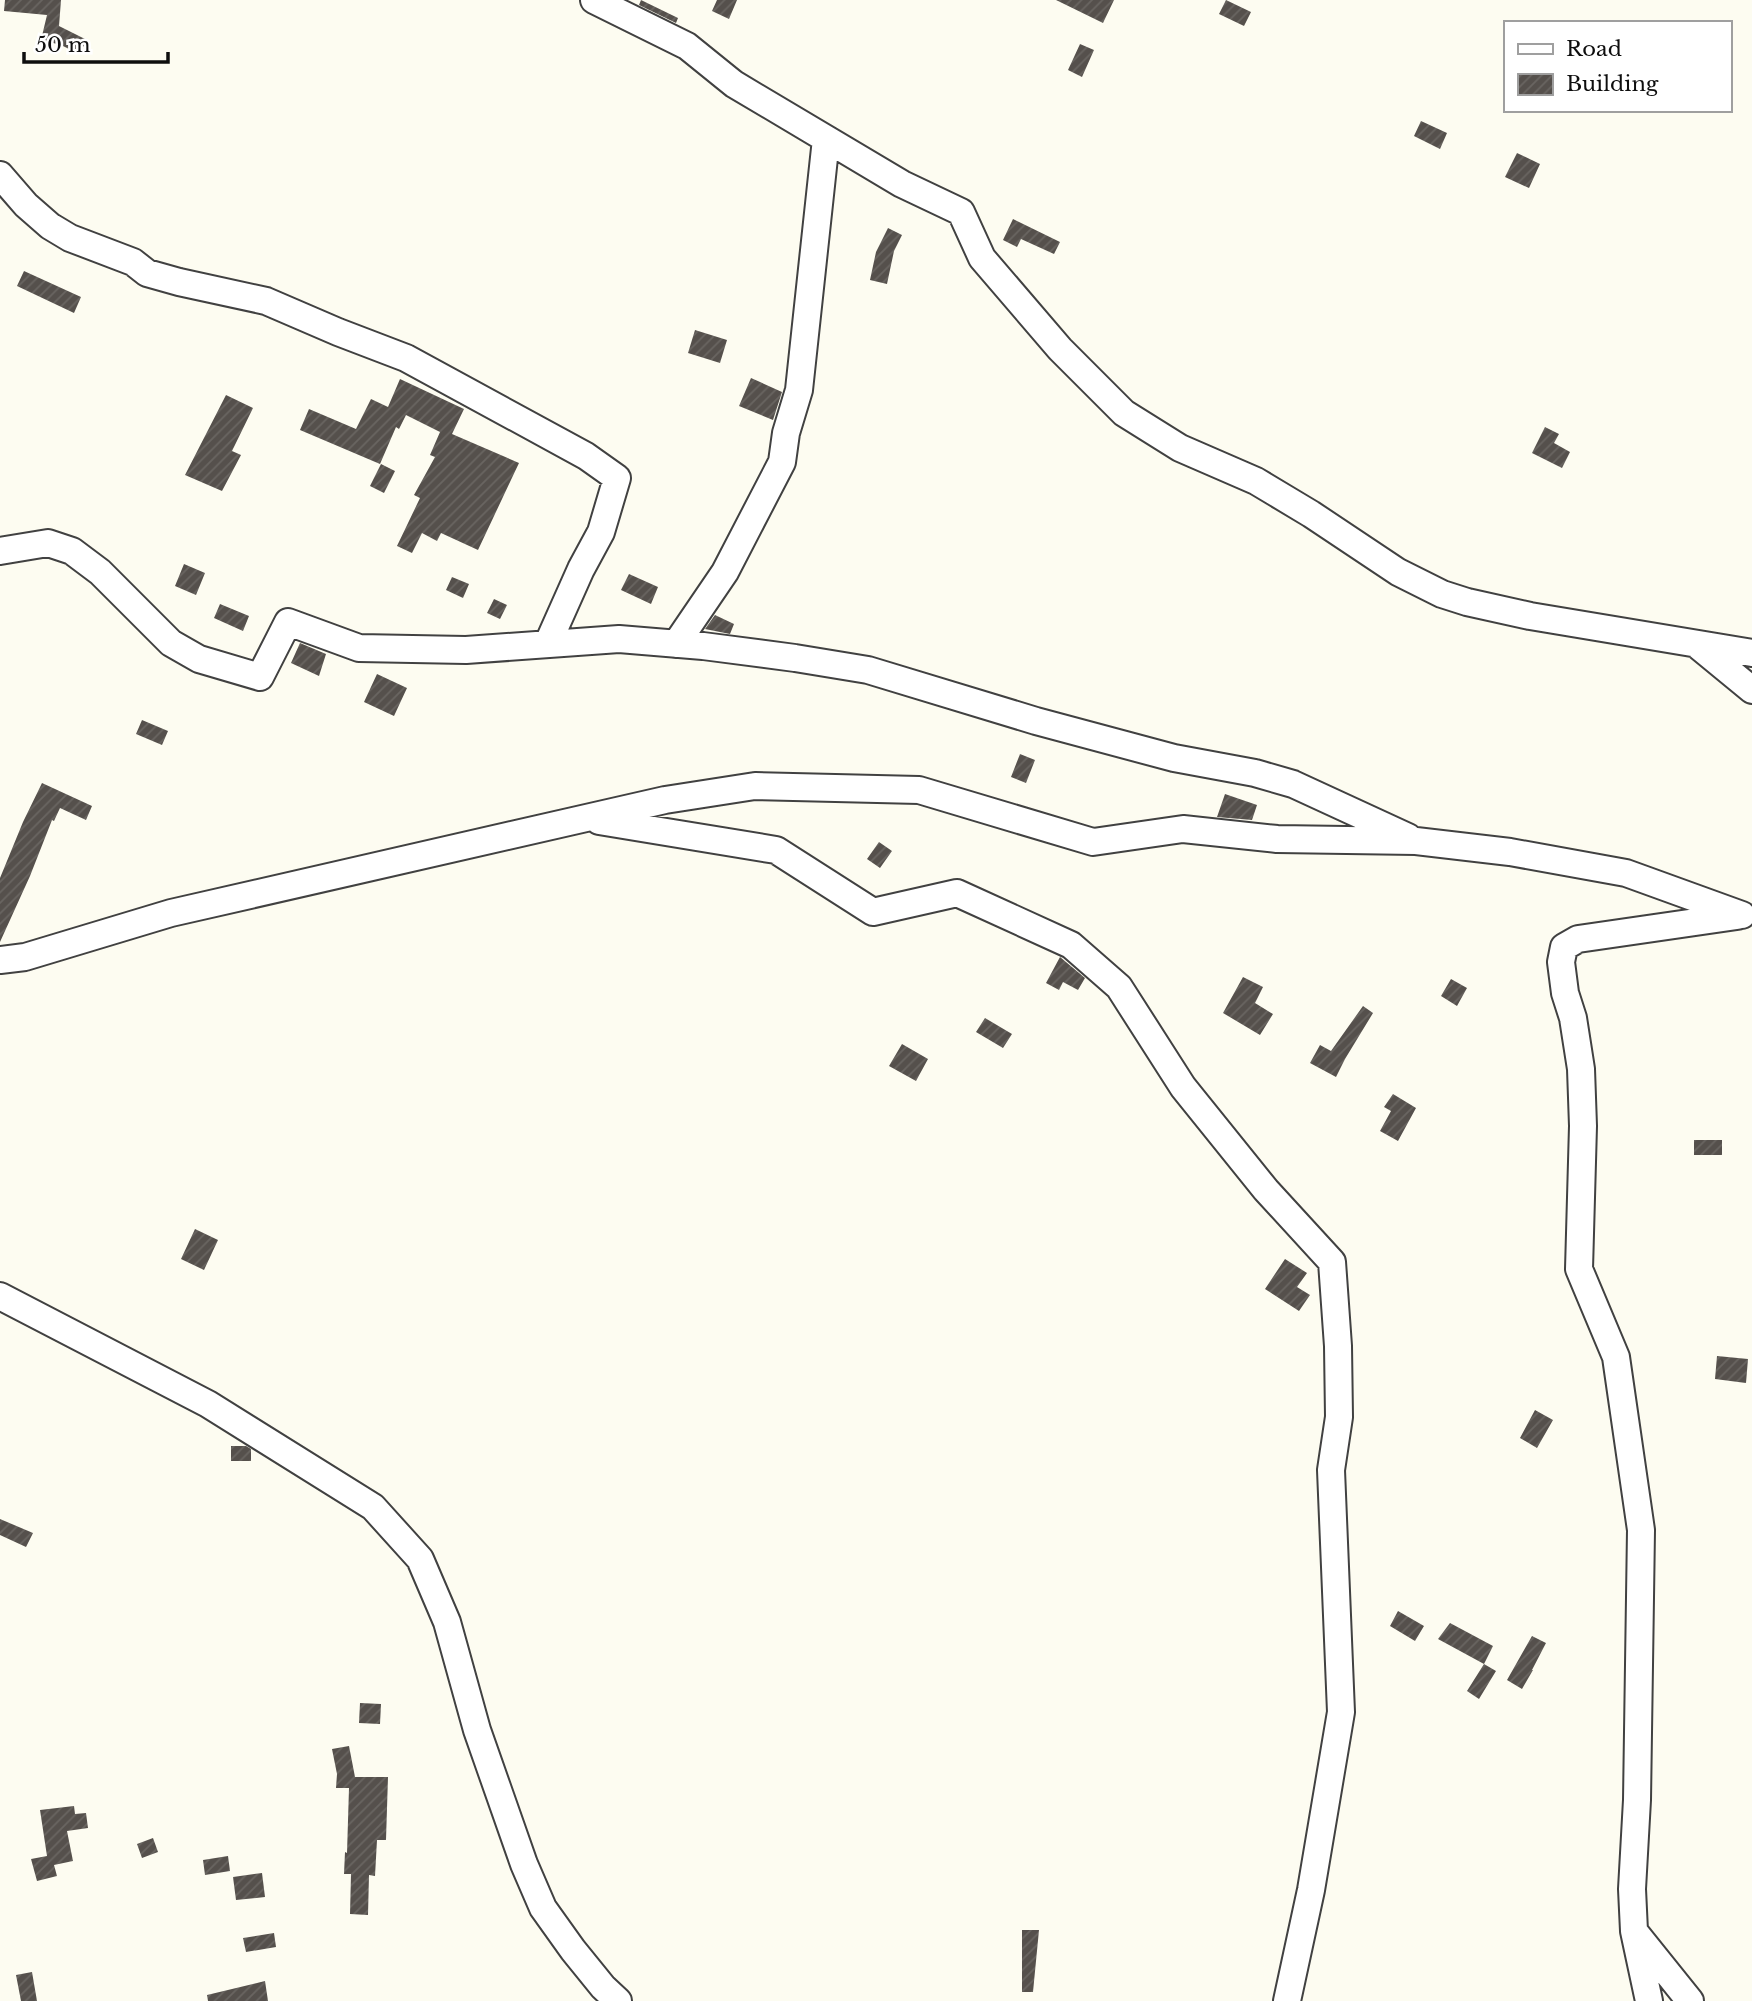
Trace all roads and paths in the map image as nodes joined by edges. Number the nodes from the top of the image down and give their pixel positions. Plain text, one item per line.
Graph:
1 (594, 0) edge
2 (826, 139) junction
3 (0, 175) edge
4 (0, 551) edge
5 (548, 643) junction
6 (676, 643) junction
7 (1695, 643) junction
8 (1752, 653) edge
9 (1752, 690) edge
10 (583, 819) junction
11 (1416, 841) junction
12 (1747, 916) edge
13 (0, 960) edge
14 (0, 1296) edge
15 (1634, 1931) junction
16 (618, 2001) edge
17 (1287, 2001) edge
18 (1649, 2001) edge
19 (1690, 2001) edge

1 - 2 street
2 - 6 street
2 - 7 street
3 - 5 street
4 - 5 street
5 - 6 street
6 - 11 street
7 - 8 street
7 - 9 street
10 - 11 street
10 - 13 street
10 - 17 street
11 - 12 street
12 - 15 street
14 - 16 street
15 - 18 street
15 - 19 street

